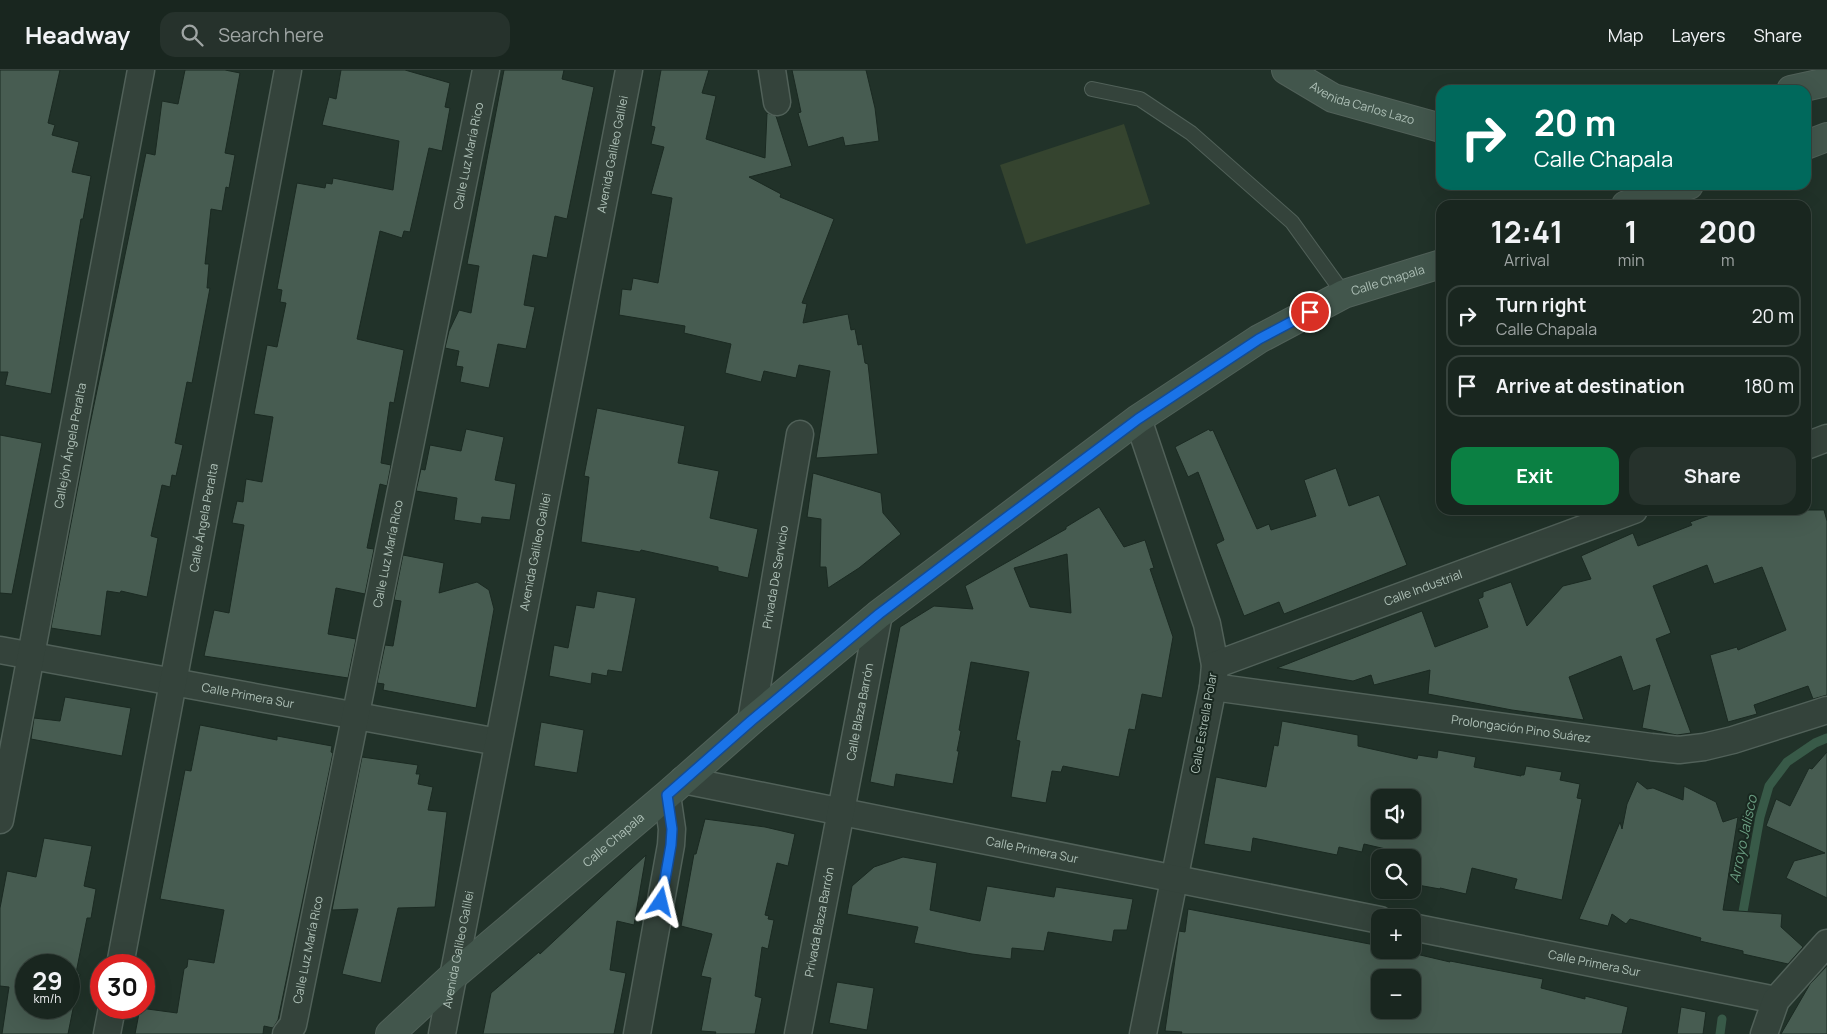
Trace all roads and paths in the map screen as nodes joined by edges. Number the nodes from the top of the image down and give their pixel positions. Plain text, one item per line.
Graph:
1 (141, 70) edge
2 (288, 70) edge
3 (486, 70) edge
4 (629, 70) edge
5 (772, 70) edge
6 (1286, 70) edge
7 (1827, 82) edge
8 (1811, 86) edge
9 (1092, 89) dead end
10 (777, 102) dead end
11 (1436, 127) edge
12 (1827, 137) edge
13 (1811, 143) edge
14 (1673, 190) edge
15 (1642, 200) edge
16 (1436, 266) edge
17 (1344, 294) junction
18 (1138, 419) junction
19 (800, 434) dead end
20 (1827, 438) edge
21 (1811, 444) edge
22 (1621, 515) edge
23 (879, 614) junction
24 (0, 650) edge
25 (31, 655) junction
26 (1214, 676) junction
27 (173, 682) junction
28 (1827, 710) edge
29 (354, 716) junction
30 (751, 721) junction
31 (498, 742) junction
32 (675, 788) junction
33 (841, 812) junction
34 (0, 820) edge
35 (1173, 878) junction
36 (1371, 918) edge
37 (1421, 929) edge
38 (1827, 943) edge
39 (122, 954) edge
40 (452, 976) junction
41 (1776, 1000) junction
42 (110, 1019) edge
43 (107, 1034) edge
44 (286, 1034) edge
45 (390, 1034) edge
46 (442, 1034) edge
47 (637, 1034) edge
48 (798, 1034) edge
49 (1143, 1034) edge
50 (1764, 1034) edge

1 - 25 street, Callejón Ángela Peralta
2 - 27 street, Calle Ángela Peralta
3 - 29 street, Calle Luz María Rico
4 - 31 street, Avenida Galileo Galilei
5 - 10 street
6 - 11 street, Avenida Carlos Lazo
7 - 8 street
9 - 17 lane
12 - 13 street
14 - 15 street
16 - 17 street, Calle Chapala
17 - 18 street, Calle Chapala
18 - 23 street, Calle Chapala
18 - 26 street, Calle Estrella Polar
19 - 30 street, Privada De Servicio
20 - 21 street
22 - 26 street, Calle Industrial
23 - 30 street, Calle Chapala
23 - 33 street, Calle Blaza Barrón
24 - 25 street, Calle Primera Sur
25 - 27 street, Calle Primera Sur
25 - 34 street, Callejón Ángela Peralta
26 - 28 street, Prolongación Pino Suárez
26 - 35 street, Calle Estrella Polar
27 - 29 street, Calle Primera Sur
27 - 39 street, Calle Ángela Peralta
29 - 31 street, Calle Primera Sur
29 - 44 street, Calle Luz María Rico
30 - 32 street, Calle Chapala
31 - 40 street, Avenida Galileo Galilei
32 - 33 street, Calle Primera Sur
32 - 40 street, Calle Chapala
32 - 47 street
33 - 35 street, Calle Primera Sur
33 - 48 street, Privada Blaza Barrón
35 - 36 street, Calle Primera Sur
35 - 49 street, Calle Estrella Polar
37 - 41 street, Calle Primera Sur
38 - 41 street
40 - 45 street, Calle Chapala
40 - 46 street, Avenida Galileo Galilei
41 - 50 street
42 - 43 street

